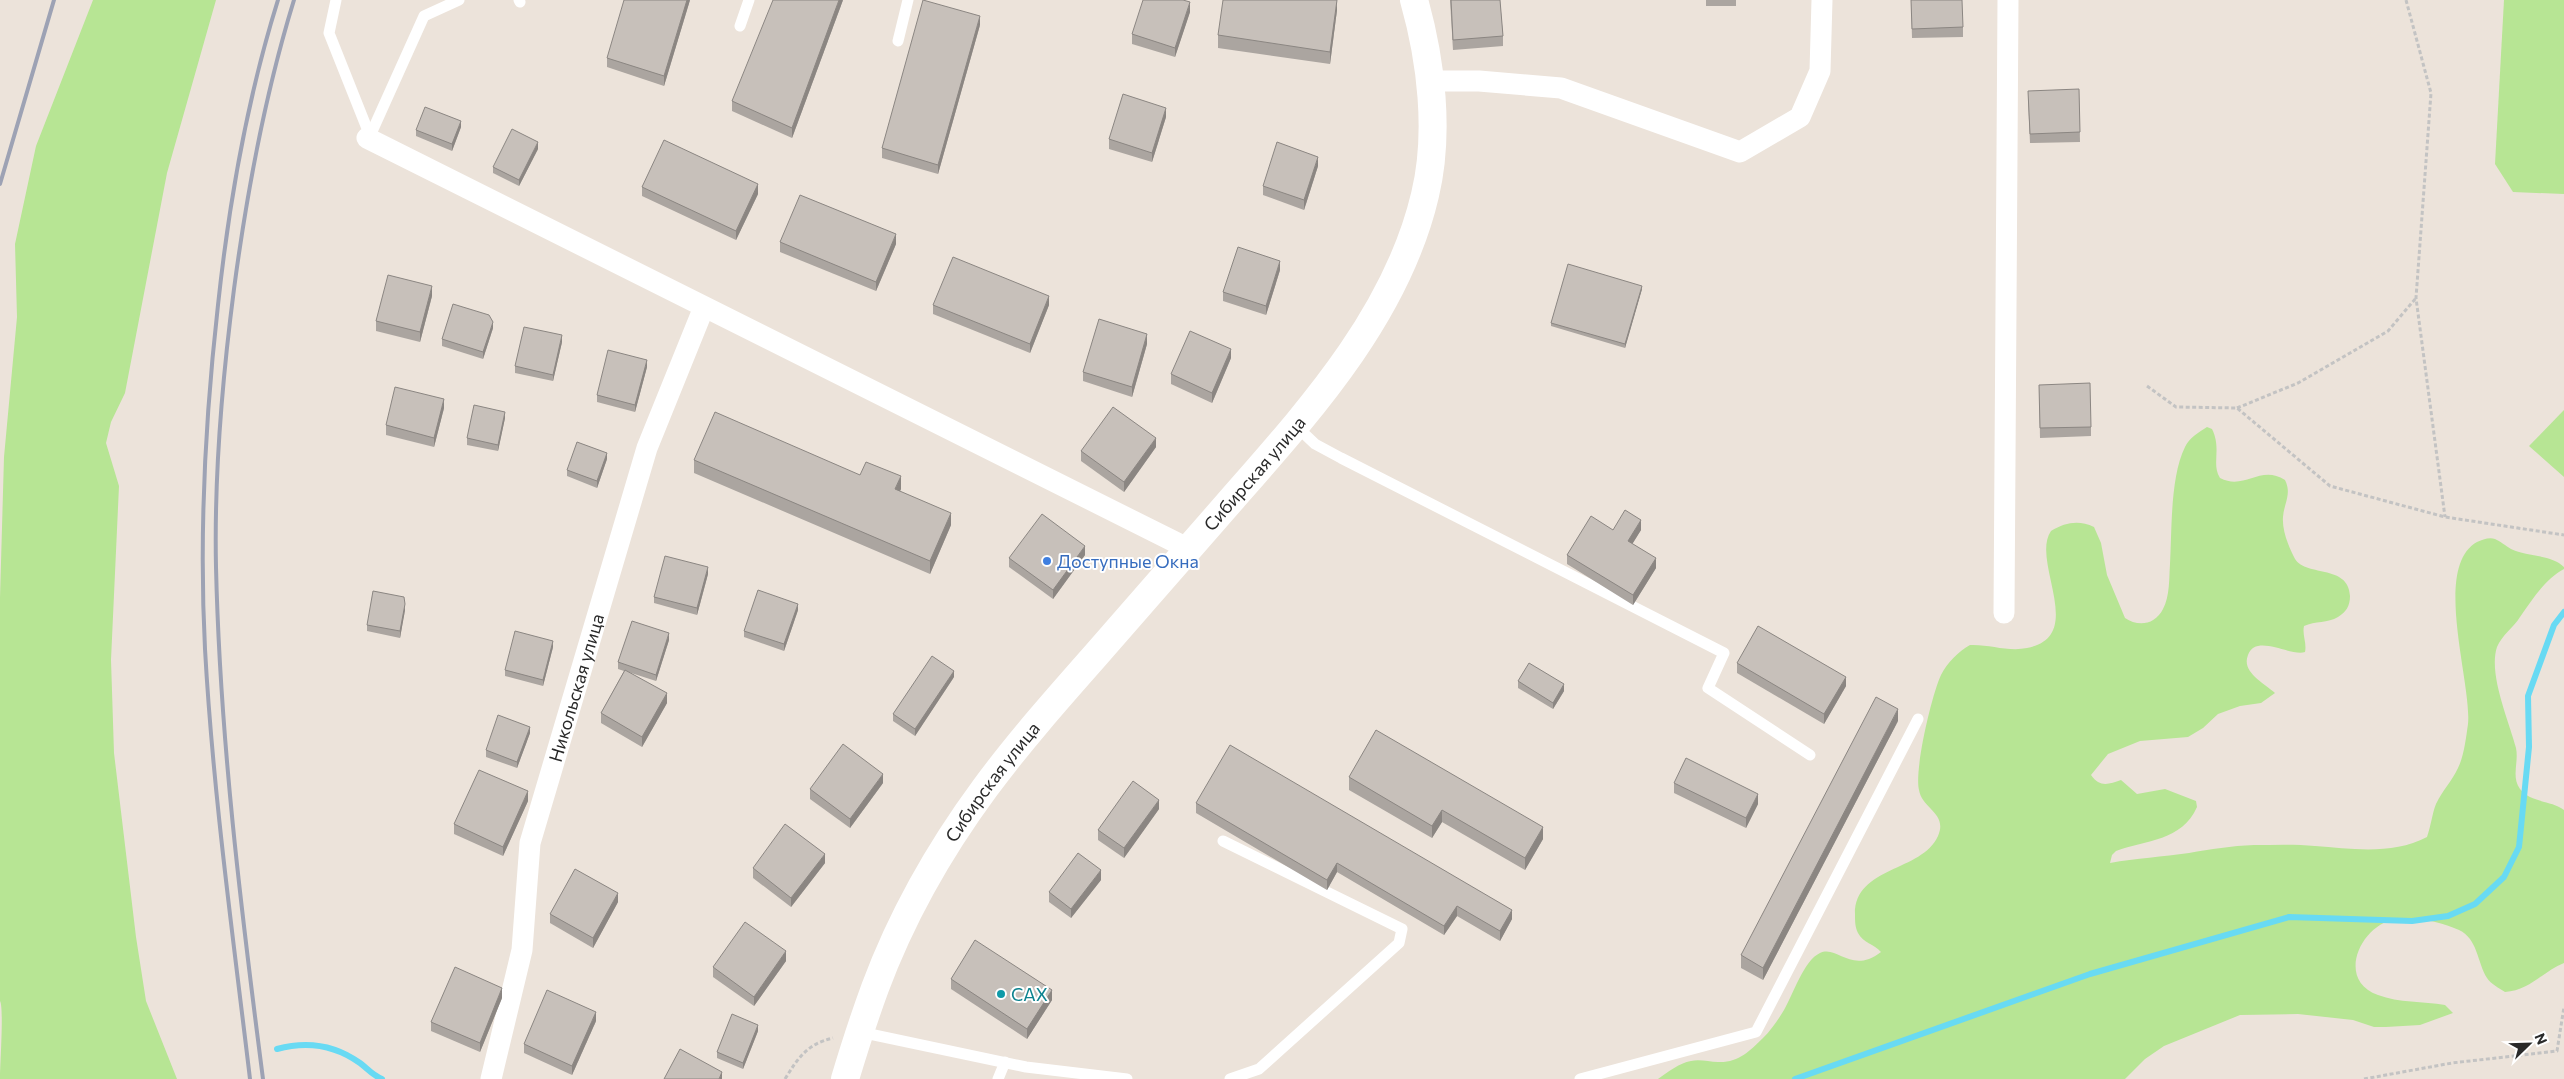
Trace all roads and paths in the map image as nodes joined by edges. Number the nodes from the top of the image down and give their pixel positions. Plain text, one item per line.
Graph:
1 (336, 0) edge
2 (459, 0) edge
3 (748, 0) edge
4 (908, 0) edge
5 (1410, 0) edge
6 (1822, 0) edge
7 (2008, 0) edge
8 (2406, 0) edge
9 (740, 26) dead end
10 (898, 41) dead end
11 (1430, 81) junction
12 (368, 137) junction
13 (2416, 298) junction
14 (704, 307) junction
15 (2147, 386) dead end
16 (2237, 408) junction
17 (1296, 426) junction
18 (2445, 517) junction
19 (2564, 535) edge
20 (1189, 549) junction
21 (2004, 613) dead end
22 (1918, 719) dead end
23 (1810, 755) dead end
24 (1223, 841) dead end
25 (2564, 1007) edge
26 (860, 1032) junction
27 (1005, 1062) junction
28 (1073, 1076) edge
29 (491, 1079) edge
30 (785, 1079) edge
31 (845, 1079) edge
32 (998, 1079) edge
33 (1127, 1079) edge
34 (1230, 1079) edge
35 (1580, 1079) edge
36 (2364, 1079) edge

1 - 12 lane
2 - 12 lane
3 - 9 lane
4 - 10 lane
5 - 11 street, Сибирская улица
6 - 11 street
7 - 21 street
8 - 13 path
11 - 17 street, Сибирская улица
12 - 14 street
13 - 16 path
13 - 18 path
14 - 20 street
14 - 29 street, Никольская улица
15 - 16 path
16 - 18 path
17 - 20 street, Сибирская улица
17 - 23 lane
18 - 19 path
20 - 26 street, Сибирская улица
22 - 35 lane
24 - 34 lane
25 - 36 path
26 - 27 lane
26 - 30 path
26 - 31 street, Сибирская улица
27 - 28 lane
27 - 32 lane
28 - 33 lane

